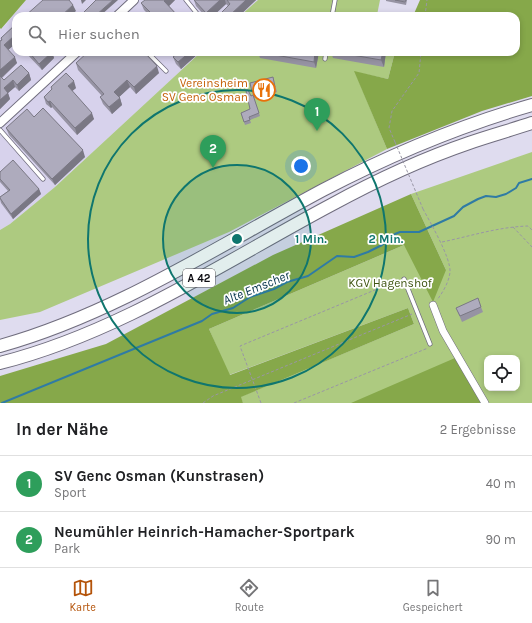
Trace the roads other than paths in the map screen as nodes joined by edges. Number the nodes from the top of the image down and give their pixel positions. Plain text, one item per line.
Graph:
1 (134, 0) edge
2 (186, 0) edge
3 (335, 0) edge
4 (120, 12) edge
5 (196, 12) edge
6 (333, 12) edge
7 (73, 56) edge
8 (151, 56) edge
9 (325, 56) edge
10 (325, 59) dead end
11 (166, 72) dead end
12 (532, 105) edge
13 (0, 123) edge
14 (532, 123) edge
15 (0, 130) edge
16 (43, 179) dead end
17 (404, 279) road end
18 (433, 305) road end
19 (430, 344) road end
20 (0, 346) edge
21 (0, 363) edge
22 (485, 403) edge

1 - 4 street
2 - 5 lane
3 - 6 lane
7 - 13 street
8 - 11 lane
9 - 10 lane
12 - 20 highway, A 42
14 - 21 highway, A 42
15 - 16 lane
17 - 19 lane
18 - 22 street

